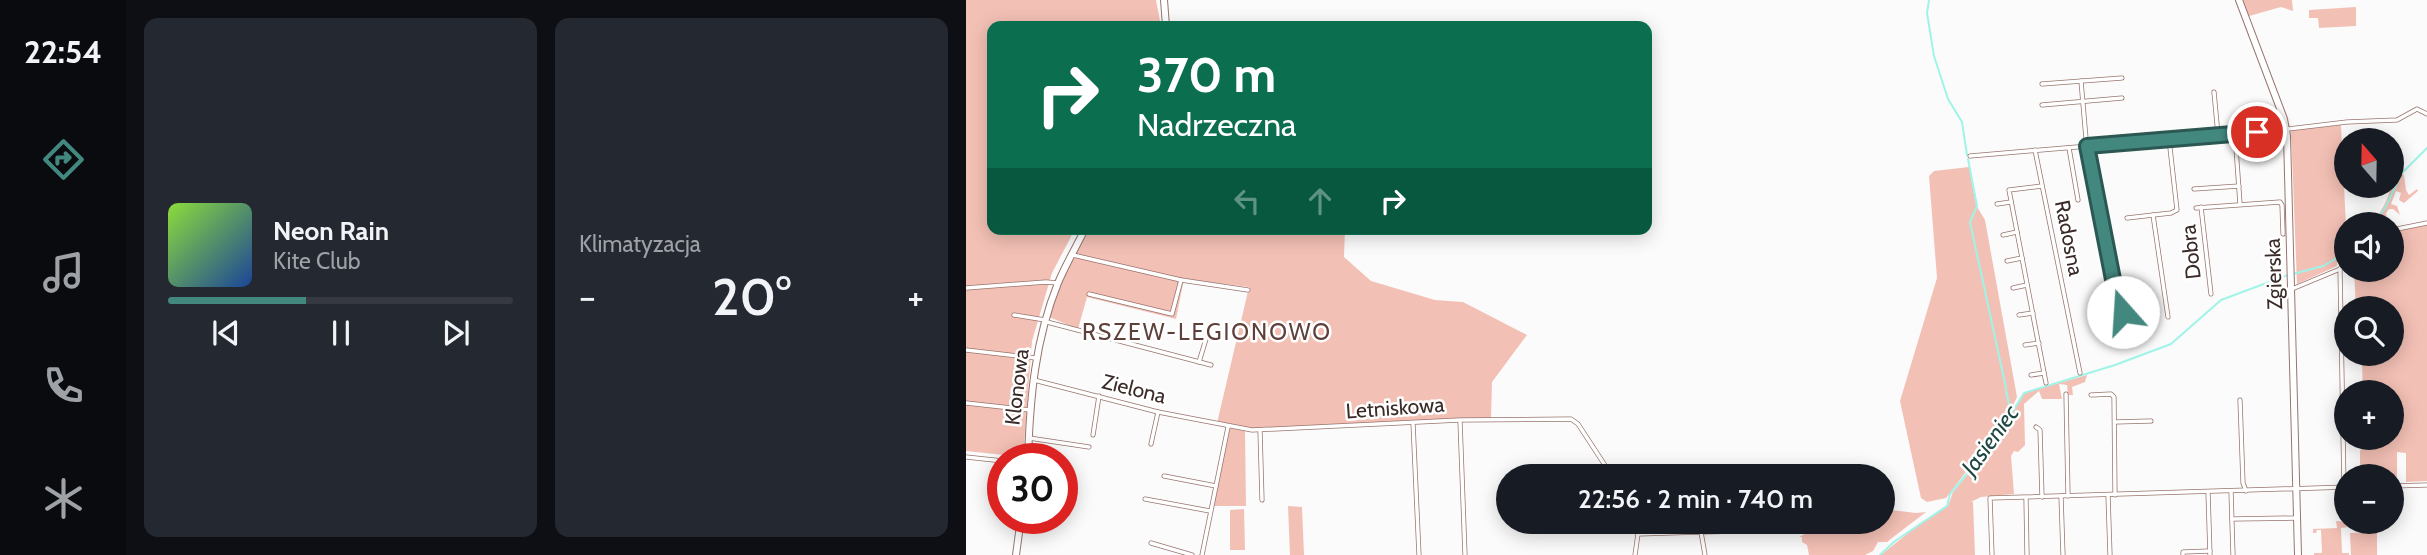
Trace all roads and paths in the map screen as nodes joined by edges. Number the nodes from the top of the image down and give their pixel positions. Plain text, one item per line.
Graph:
1 (1164, 0) edge
2 (2239, 0) edge
3 (1166, 21) edge
4 (2122, 78) dead end
5 (2081, 81) junction
6 (2042, 84) dead end
7 (2214, 92) dead end
8 (2122, 98) dead end
9 (2083, 101) junction
10 (2042, 105) dead end
11 (2427, 114) edge
12 (2286, 130) junction
13 (2235, 134) junction
14 (2218, 135) junction
15 (2169, 139) junction
16 (2087, 146) junction
17 (2069, 148) junction
18 (2035, 150) junction
19 (1970, 156) dead end
20 (2042, 186) junction
21 (2239, 186) junction
22 (2194, 189) dead end
23 (2078, 200) dead end
24 (2011, 202) junction
25 (1997, 204) dead end
26 (2240, 204) junction
27 (2202, 207) junction
28 (2196, 208) dead end
29 (2153, 215) junction
30 (2127, 218) dead end
31 (2427, 223) edge
32 (2404, 228) edge
33 (2017, 232) junction
34 (2283, 234) dead end
35 (1082, 235) edge
36 (2003, 235) dead end
37 (1073, 255) junction
38 (2022, 258) junction
39 (2007, 261) dead end
40 (2334, 272) edge
41 (1181, 280) junction
42 (2340, 282) edge
43 (1058, 283) junction
44 (2027, 285) junction
45 (966, 288) edge
46 (2013, 288) dead end
47 (2292, 289) junction
48 (1248, 290) dead end
49 (1089, 294) dead end
50 (2211, 294) dead end
51 (2140, 311) dead end
52 (2033, 313) junction
53 (1014, 315) dead end
54 (2019, 315) dead end
55 (2168, 317) dead end
56 (1045, 321) junction
57 (1206, 339) dead end
58 (2039, 343) junction
59 (2025, 345) dead end
60 (966, 350) edge
61 (1037, 358) junction
62 (1199, 362) junction
63 (1211, 365) dead end
64 (2044, 373) junction
65 (2080, 373) dead end
66 (2031, 375) dead end
67 (1032, 379) junction
68 (2046, 383) dead end
69 (2066, 394) dead end
70 (2091, 395) dead end
71 (1099, 396) junction
72 (2240, 400) dead end
73 (966, 403) edge
74 (1030, 410) junction
75 (1158, 412) junction
76 (1460, 420) junction
77 (2151, 421) dead end
78 (2115, 422) junction
79 (1413, 423) junction
80 (1227, 427) junction
81 (2036, 427) dead end
82 (1260, 430) junction
83 (1093, 435) dead end
84 (1029, 438) junction
85 (1029, 443) edge
86 (1151, 444) dead end
87 (1090, 447) dead end
88 (966, 457) edge
89 (987, 459) edge
90 (1604, 464) edge
91 (2344, 464) edge
92 (1164, 476) dead end
93 (2427, 485) edge
94 (1216, 486) junction
95 (2404, 486) edge
96 (2334, 487) edge
97 (2297, 489) junction
98 (2231, 491) junction
99 (2246, 491) junction
100 (2208, 492) junction
101 (2108, 495) junction
102 (2115, 495) junction
103 (2061, 496) junction
104 (2068, 496) junction
105 (2026, 497) junction
106 (2042, 497) junction
107 (1144, 499) dead end
108 (1262, 500) dead end
109 (1210, 511) junction
110 (2297, 518) junction
111 (2232, 519) junction
112 (1019, 534) edge
113 (1638, 534) edge
114 (1701, 534) edge
115 (1151, 543) dead end
116 (2210, 553) edge
117 (1016, 555) edge
118 (1192, 555) edge
119 (1202, 555) edge
120 (1419, 555) edge
121 (1465, 555) edge
122 (1635, 555) edge
123 (1705, 555) edge
124 (1992, 555) edge
125 (2028, 555) edge
126 (2063, 555) edge
127 (2110, 555) edge
128 (2183, 555) edge
129 (2233, 555) edge
130 (2298, 555) edge

1 - 3 main road
2 - 12 main road, Zgierska
4 - 5 street
5 - 6 street
5 - 9 street
7 - 14 street
8 - 9 street
9 - 10 street
9 - 16 street
11 - 12 street
12 - 13 street
12 - 47 main road, Zgierska
13 - 14 street
13 - 21 street
14 - 15 street
15 - 16 street
15 - 29 street
16 - 17 street
16 - 51 street
17 - 18 street
17 - 23 street
18 - 19 street
18 - 20 street, Radosna
20 - 24 street
20 - 65 street, Radosna
21 - 22 street
21 - 26 street
24 - 25 street
24 - 33 street
26 - 27 street, Dobra
26 - 34 street, Dobra
27 - 28 street, Dobra
27 - 50 street, Dobra
29 - 30 street
29 - 55 street
31 - 32 street
33 - 36 street
33 - 38 street
35 - 37 main road, Klonowa
37 - 41 street
37 - 43 main road, Klonowa
38 - 39 street
38 - 44 street
40 - 47 street
41 - 48 street
41 - 49 street
42 - 91 street
43 - 45 street
43 - 56 main road, Klonowa
44 - 46 street
44 - 52 street
47 - 97 main road, Zgierska
52 - 54 street
52 - 58 street
53 - 56 street
56 - 61 main road, Klonowa
56 - 62 street
57 - 62 street
58 - 59 street
58 - 64 street
60 - 61 street
61 - 67 main road, Klonowa
62 - 63 street
64 - 66 street
64 - 68 street
67 - 71 street, Zielona
67 - 74 main road, Klonowa
69 - 104 street
70 - 78 street
71 - 75 street, Zielona
71 - 83 street
72 - 99 street
73 - 74 street
74 - 84 main road, Klonowa
75 - 80 street, Zielona
75 - 86 street
76 - 79 street, Letniskowa
76 - 90 street, Letniskowa
76 - 121 street
77 - 78 street
78 - 102 street
79 - 82 street, Letniskowa
79 - 120 street
80 - 82 street, Letniskowa
80 - 94 street
81 - 106 street
82 - 108 street
84 - 85 main road, Klonowa
84 - 87 street
88 - 89 street
92 - 94 street
93 - 95 street
94 - 109 street
96 - 97 street
97 - 99 street
97 - 110 main road, Zgierska
98 - 99 street
98 - 100 street
98 - 111 street
100 - 102 street
100 - 116 street
101 - 102 street
101 - 104 street
101 - 127 street
103 - 104 street
103 - 106 street
103 - 126 street
105 - 106 street
105 - 124 street
105 - 125 street
107 - 109 street
109 - 119 street
110 - 111 street
110 - 130 main road, Zgierska
111 - 129 street
112 - 117 main road
113 - 122 street
114 - 123 street
115 - 118 street
116 - 128 street

